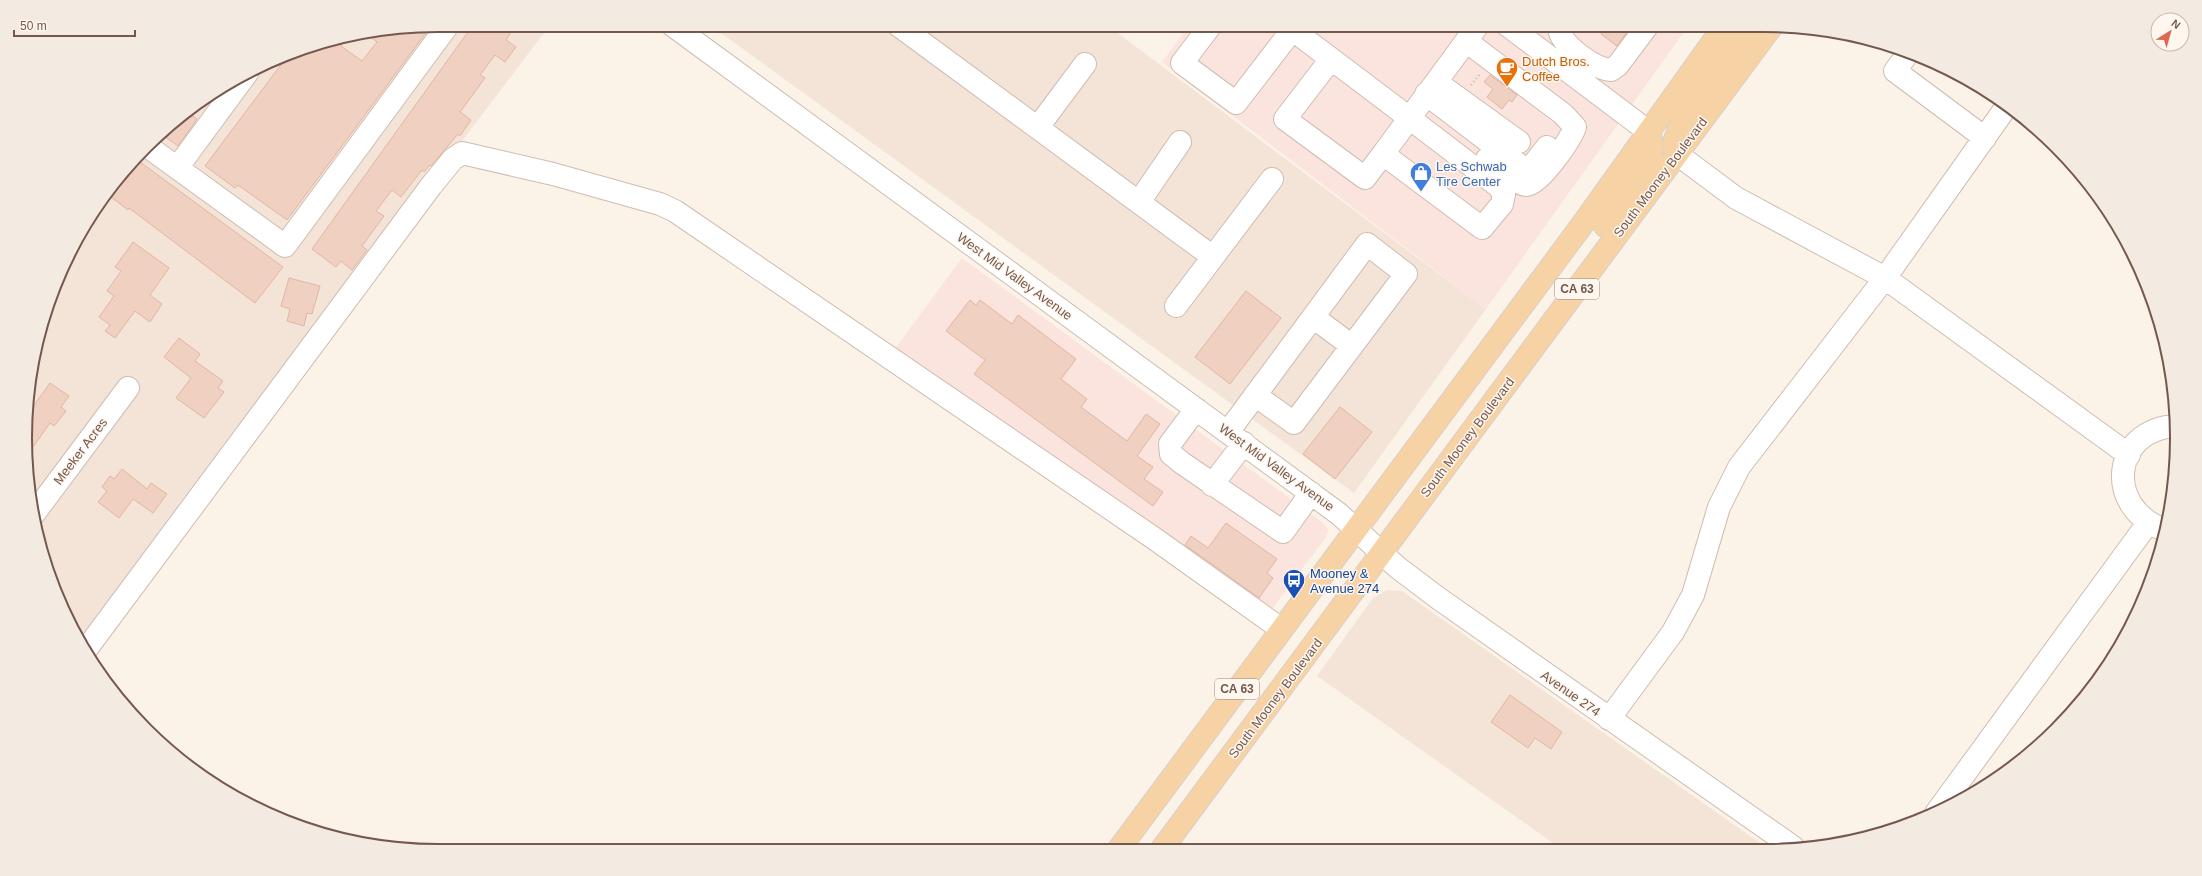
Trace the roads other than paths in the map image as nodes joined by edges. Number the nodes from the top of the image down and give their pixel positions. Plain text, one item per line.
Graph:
1 (443, 32) edge
2 (682, 32) edge
3 (908, 32) edge
4 (1206, 32) edge
5 (1285, 32) edge
6 (1295, 32) edge
7 (1517, 32) edge
8 (1560, 32) edge
9 (1643, 32) edge
10 (1720, 32) edge
11 (1747, 32) edge
12 (1767, 32) edge
13 (1472, 33) edge
14 (1905, 58) edge
15 (1331, 59) junction
16 (1085, 64) dead end
17 (239, 84) edge
18 (1422, 100) junction
19 (2004, 111) edge
20 (1038, 127) junction
21 (1649, 132) junction
22 (1985, 138) junction
23 (1180, 142) dead end
24 (1519, 142) dead end
25 (152, 150) edge
26 (1383, 154) junction
27 (1677, 154) junction
28 (177, 168) junction
29 (1272, 179) dead end
30 (1139, 202) junction
31 (1213, 257) junction
32 (1885, 278) junction
33 (1176, 306) dead end
34 (1313, 317) junction
35 (1535, 345) junction
36 (1352, 346) junction
37 (128, 388) dead end
38 (1255, 395) junction
39 (1196, 409) junction
40 (2170, 426) edge
41 (1236, 437) junction
42 (2129, 455) junction
43 (1212, 485) junction
44 (1311, 493) junction
45 (38, 508) edge
46 (2156, 526) edge
47 (1357, 529) junction
48 (1381, 553) junction
49 (1281, 629) junction
50 (89, 646) edge
51 (1609, 719) junction
52 (1945, 802) edge
53 (1786, 843) edge
54 (1123, 844) edge
55 (1166, 844) edge

1 - 28 street
2 - 39 street, West Mid Valley Avenue
3 - 20 street
4 - 5 street
6 - 15 street
7 - 21 street
8 - 9 street
10 - 21 main road, CA 63
11 - 27 main road
12 - 27 main road, South Mooney Boulevard / CA 63
13 - 18 street
13 - 18 street
14 - 22 street
15 - 18 street
15 - 26 street
16 - 20 street
17 - 28 street
18 - 24 street
18 - 26 street
18 - 26 street
19 - 22 street
20 - 30 street
21 - 35 main road
21 - 47 main road, CA 63
22 - 32 street
23 - 30 street
25 - 28 street
27 - 32 street
27 - 35 main road, South Mooney Boulevard / CA 63
29 - 31 street
30 - 31 street
31 - 33 street
32 - 42 street
32 - 51 street
34 - 36 street
34 - 36 street
34 - 38 street
35 - 48 main road, South Mooney Boulevard / CA 63
36 - 38 street
37 - 45 street, Meeker Acres
38 - 41 street
39 - 41 street, West Mid Valley Avenue
39 - 43 street
40 - 42 street
41 - 43 street
41 - 44 street, West Mid Valley Avenue
42 - 46 street
43 - 44 street
44 - 47 street, West Mid Valley Avenue
46 - 52 street
47 - 48 street, Avenue 274
47 - 49 main road, CA 63
48 - 51 street, Avenue 274
48 - 55 main road, South Mooney Boulevard / CA 63
49 - 50 street
49 - 54 main road, CA 63
51 - 53 street, Avenue 274

